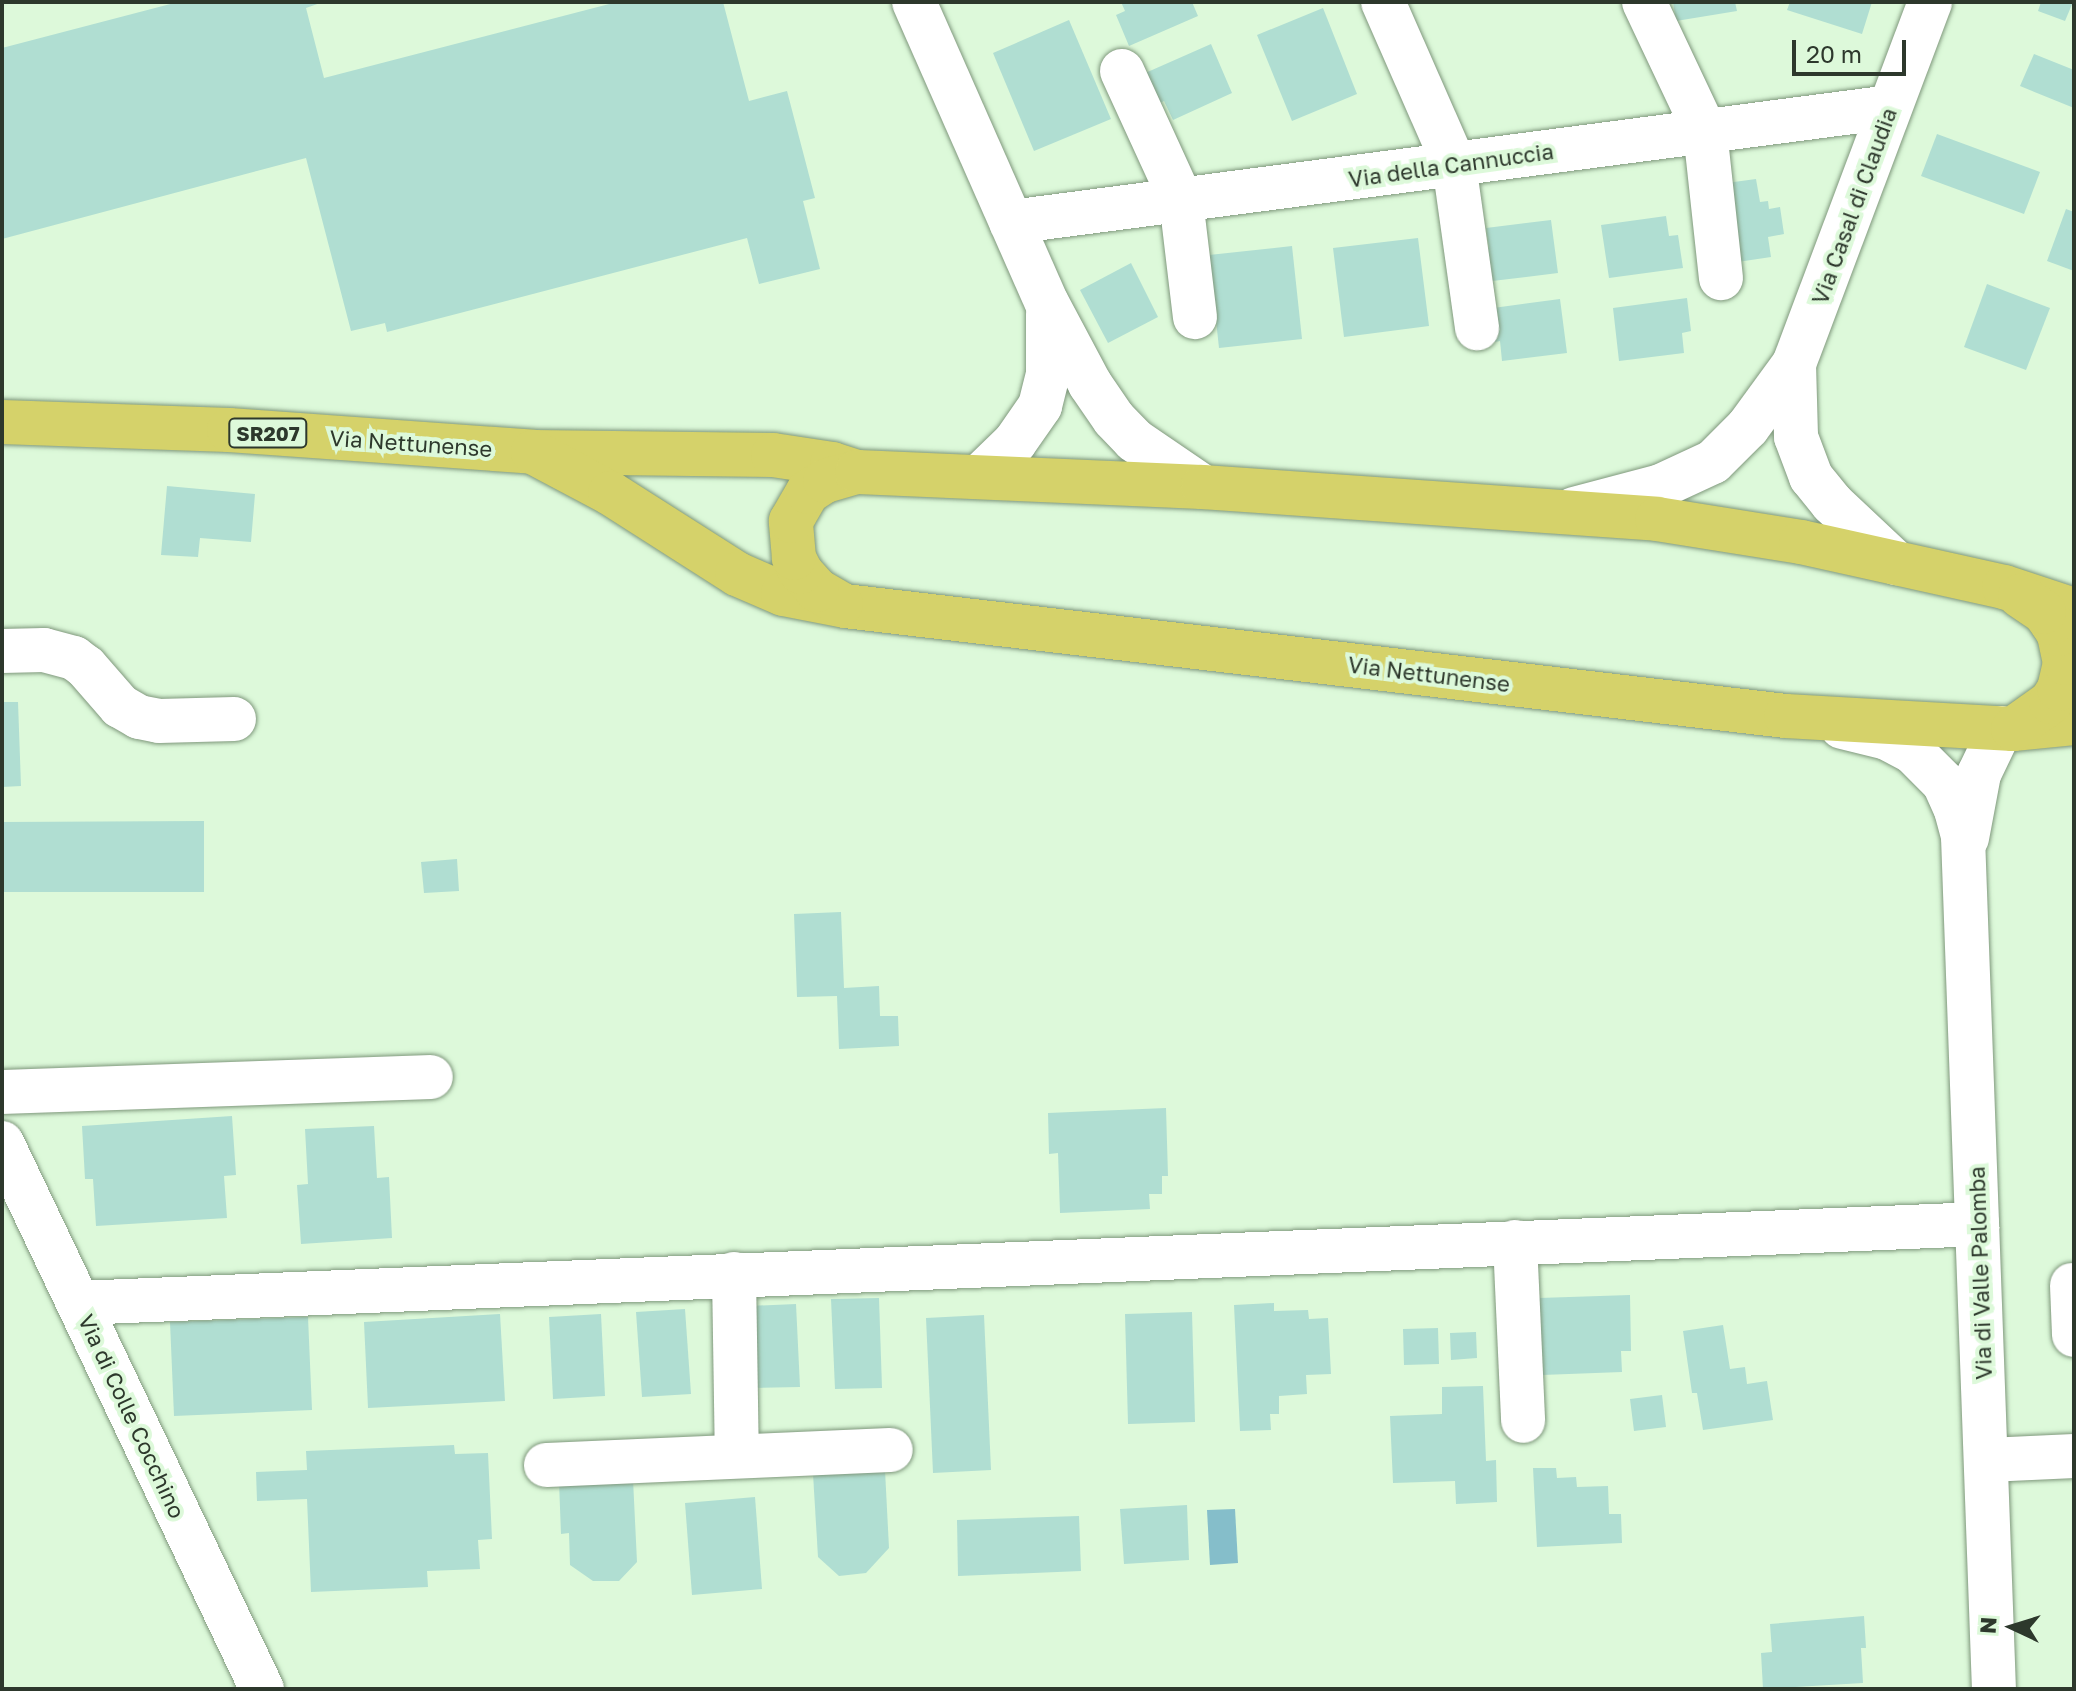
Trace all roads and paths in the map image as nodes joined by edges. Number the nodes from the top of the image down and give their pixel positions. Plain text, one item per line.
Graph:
1 (914, 2) edge
2 (1383, 2) edge
3 (1644, 2) edge
4 (1930, 2) edge
5 (1122, 71) dead end
6 (1890, 107) junction
7 (1705, 131) junction
8 (1454, 164) junction
9 (1181, 200) junction
10 (1011, 222) junction
11 (1721, 278) dead end
12 (1047, 303) junction
13 (1195, 317) dead end
14 (1477, 328) dead end
15 (1794, 364) junction
16 (2, 422) edge
17 (533, 452) junction
18 (857, 472) junction
19 (981, 475) junction
20 (1203, 487) junction
21 (1564, 511) junction
22 (1896, 563) junction
23 (2004, 587) junction
24 (845, 606) junction
25 (2074, 610) edge
26 (2, 651) edge
27 (1786, 716) junction
28 (234, 719) dead end
29 (2074, 723) edge
30 (2007, 728) junction
31 (1965, 856) junction
32 (431, 1077) dead end
33 (2, 1092) edge
34 (2, 1143) edge
35 (1977, 1224) junction
36 (1515, 1242) junction
37 (734, 1274) junction
38 (2072, 1285) dead end
39 (79, 1303) junction
40 (2074, 1335) edge
41 (1523, 1421) dead end
42 (891, 1450) dead end
43 (737, 1456) junction
44 (2074, 1456) edge
45 (1988, 1460) junction
46 (546, 1465) dead end
47 (262, 1689) edge
48 (1994, 1689) edge

1 - 10 street
2 - 8 street
3 - 7 street
4 - 6 street, Via Casal di Claudia
5 - 9 street
6 - 7 street, Via della Cannuccia
6 - 15 street, Via Casal di Claudia
7 - 8 street, Via della Cannuccia
7 - 11 street
8 - 9 street, Via della Cannuccia
8 - 14 street
9 - 10 street, Via della Cannuccia
9 - 13 street
10 - 12 street
12 - 19 street
12 - 20 street
15 - 21 street, Via Casal di Claudia
15 - 22 street, Via Casal di Claudia
16 - 17 main road, Via Nettunense / SR207
17 - 18 main road, Via Nettunense / SR207
17 - 24 main road, Via Nettunense / SR207
18 - 19 main road, Via Nettunense
18 - 24 main road, Via Nettunense
19 - 20 main road, Via Nettunense
20 - 21 main road, Via Nettunense
21 - 22 main road, Via Nettunense
22 - 23 main road, Via Nettunense
23 - 25 main road, Via Nettunense
23 - 30 main road, Via Nettunense
24 - 27 main road, Via Nettunense
26 - 28 street
27 - 30 main road, Via Nettunense
27 - 31 street, Via di Valle Palomba
29 - 30 main road, Via Nettunense
30 - 31 street, Via di Valle Palomba
31 - 35 street, Via di Valle Palomba
32 - 33 street
34 - 39 street, Via di Colle Cocchino
35 - 36 street
35 - 45 street, Via di Valle Palomba
36 - 37 street
36 - 41 street
37 - 39 street
37 - 43 street
38 - 40 street
39 - 47 street, Via di Colle Cocchino
42 - 43 street
43 - 46 street
44 - 45 street
45 - 48 street, Via di Valle Palomba

